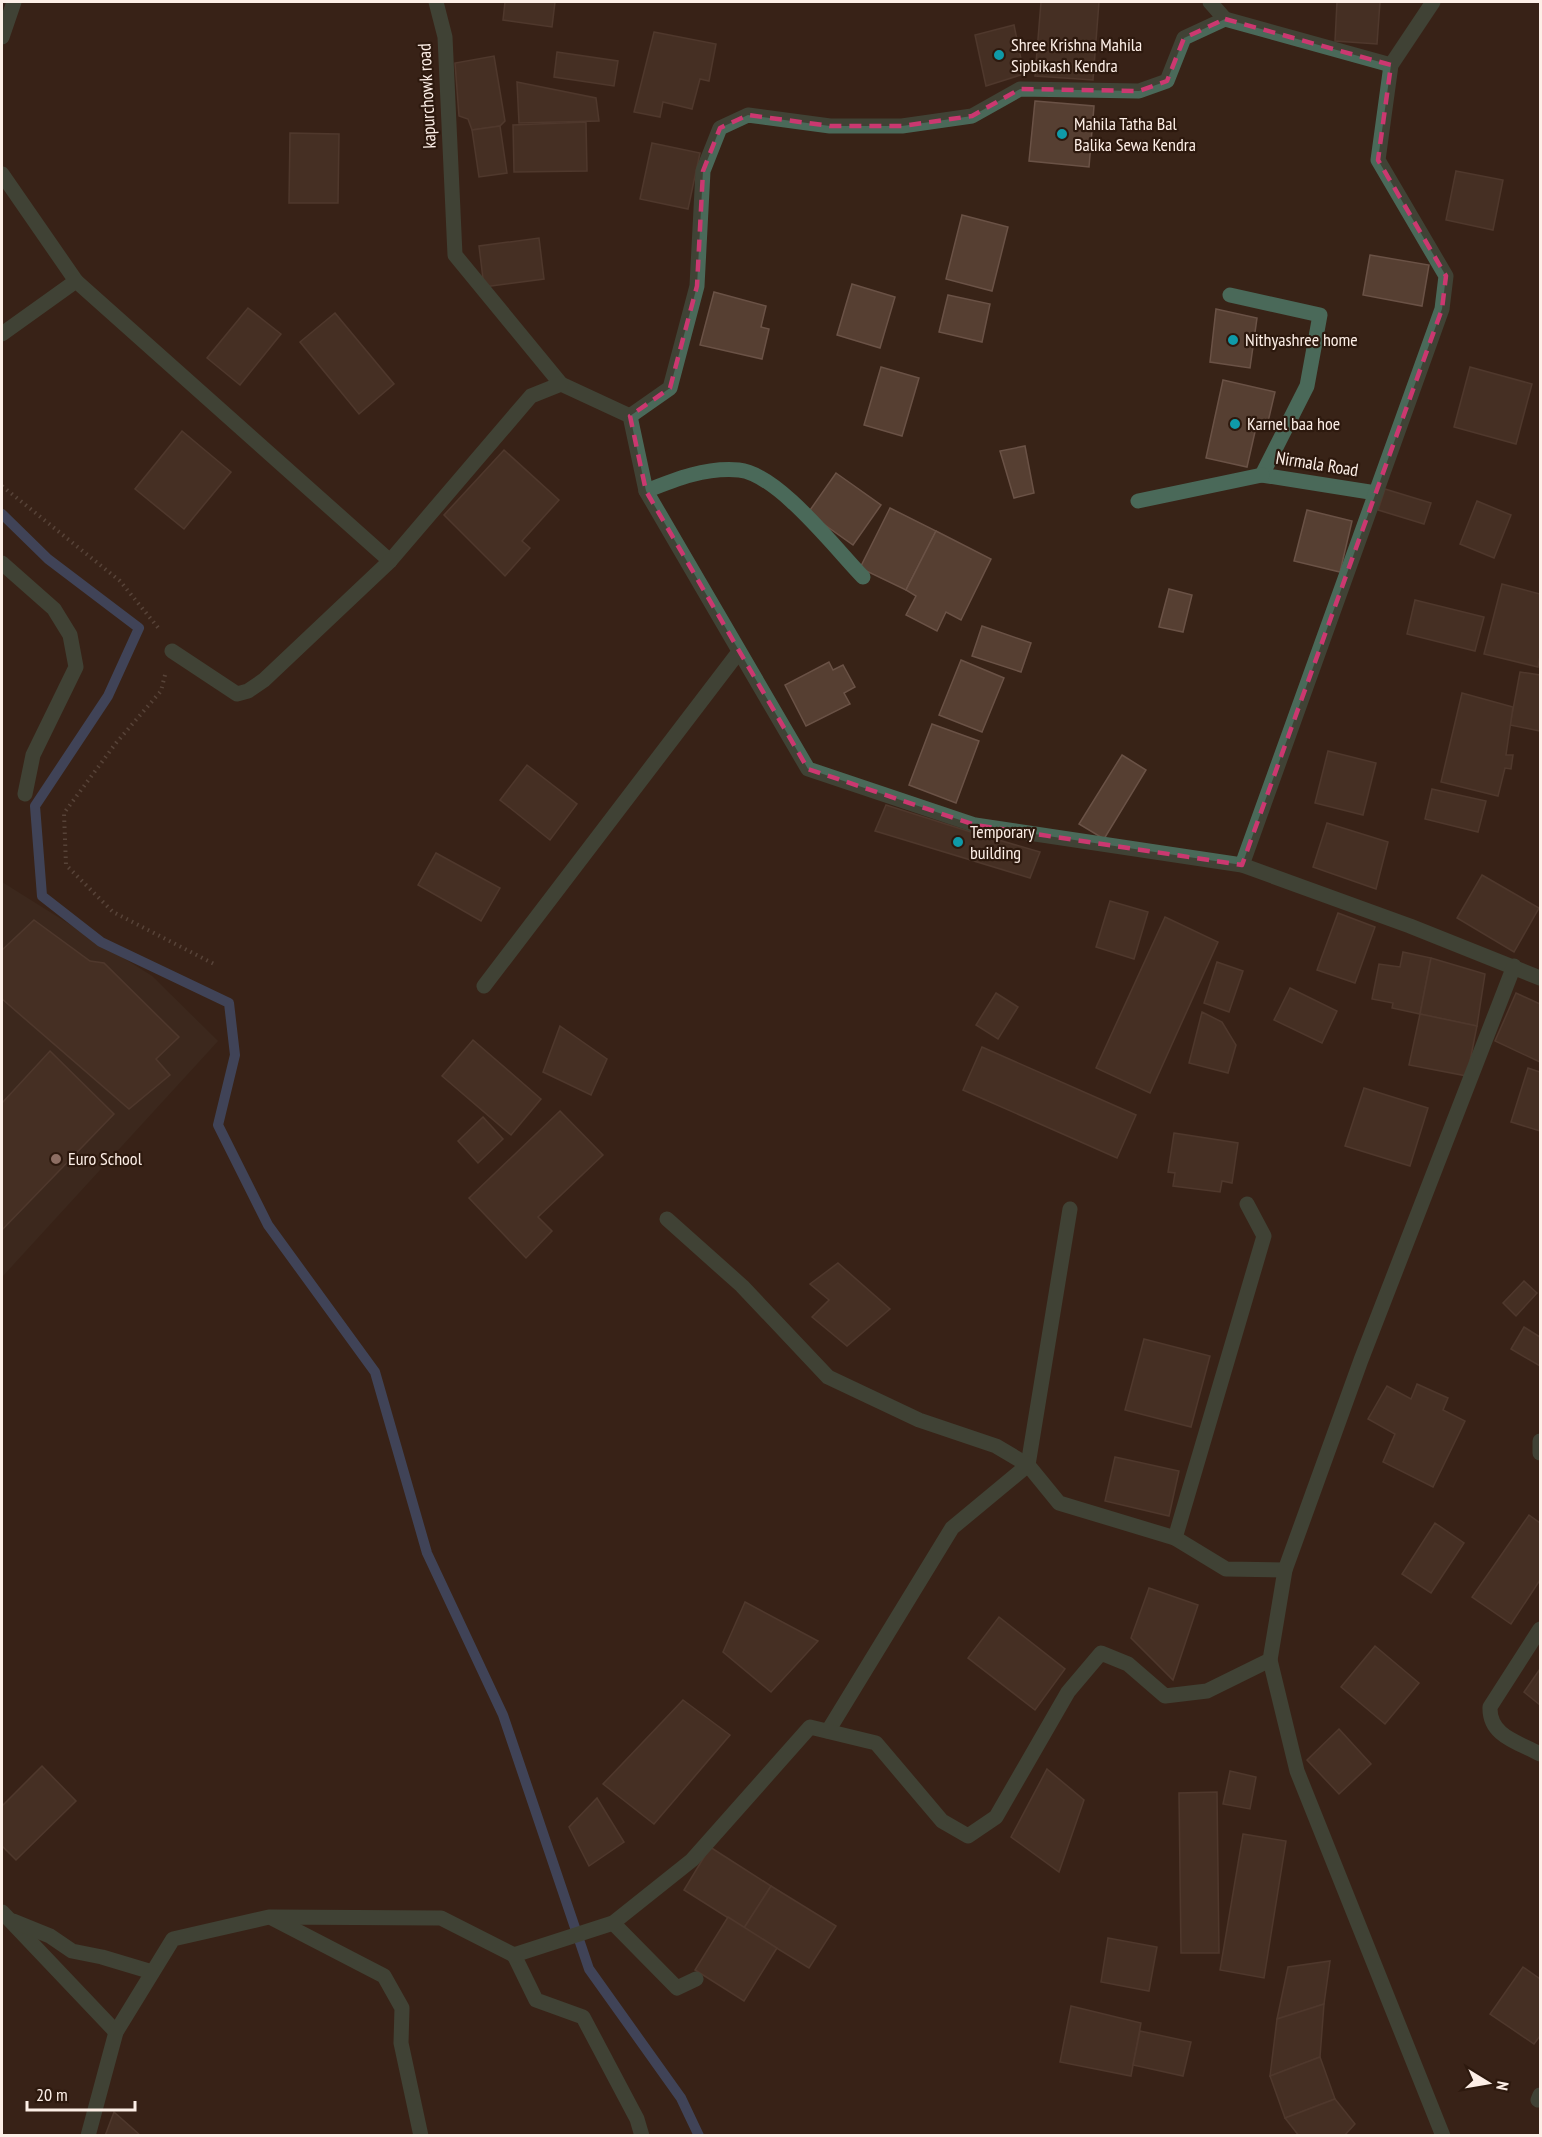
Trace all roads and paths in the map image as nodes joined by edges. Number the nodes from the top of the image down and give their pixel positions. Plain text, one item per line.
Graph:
1 (14, 2) edge
2 (436, 2) edge
3 (1210, 2) edge
4 (1433, 2) edge
5 (1225, 19) junction
6 (2, 37) edge
7 (1391, 65) junction
8 (2, 174) edge
9 (76, 280) junction
10 (1230, 295) dead end
11 (2, 334) edge
12 (561, 384) junction
13 (630, 416) junction
14 (1262, 475) junction
15 (2, 486) edge
16 (646, 491) junction
17 (1376, 493) junction
18 (1138, 501) dead end
19 (390, 561) junction
20 (2, 563) edge
21 (863, 577) dead end
22 (172, 651) junction
23 (738, 654) junction
24 (25, 794) dead end
25 (1242, 865) junction
26 (216, 965) dead end
27 (1514, 966) junction
28 (1540, 978) edge
29 (484, 986) dead end
30 (1248, 1204) dead end
31 (1070, 1209) dead end
32 (667, 1219) dead end
33 (1540, 1441) edge
34 (1540, 1453) edge
35 (1028, 1465) junction
36 (1175, 1538) junction
37 (1285, 1570) junction
38 (1540, 1629) edge
39 (1270, 1660) junction
40 (828, 1731) junction
41 (1540, 1754) edge
42 (4, 1915) edge
43 (269, 1917) junction
44 (607, 1925) junction
45 (514, 1955) junction
46 (152, 1972) junction
47 (696, 1979) dead end
48 (116, 2032) junction
49 (88, 2136) edge
50 (421, 2136) edge
51 (642, 2136) edge
52 (1443, 2136) edge

1 - 6 street
2 - 12 street, kapurchowk road
3 - 5 street
4 - 7 street
5 - 7 street
5 - 13 street
7 - 17 street
8 - 9 street
9 - 11 street
9 - 19 street
10 - 14 street, Nirmala Road
12 - 13 street
12 - 19 street
13 - 16 street
14 - 17 street, Nirmala Road
14 - 18 street
15 - 22 path
16 - 21 street
16 - 23 street
17 - 25 street
19 - 22 street
20 - 24 street
22 - 26 path
23 - 25 street
23 - 29 street
25 - 27 street
27 - 28 street
27 - 37 street
30 - 36 street
31 - 35 street
32 - 35 street
33 - 34 street
35 - 36 street
35 - 40 street
36 - 37 street
37 - 39 street
38 - 41 street
39 - 40 street
39 - 52 street
40 - 44 street
42 - 46 street
42 - 48 street
43 - 45 street
43 - 46 street
43 - 50 street
44 - 45 street
44 - 47 street
45 - 51 street
46 - 48 street
48 - 49 street

